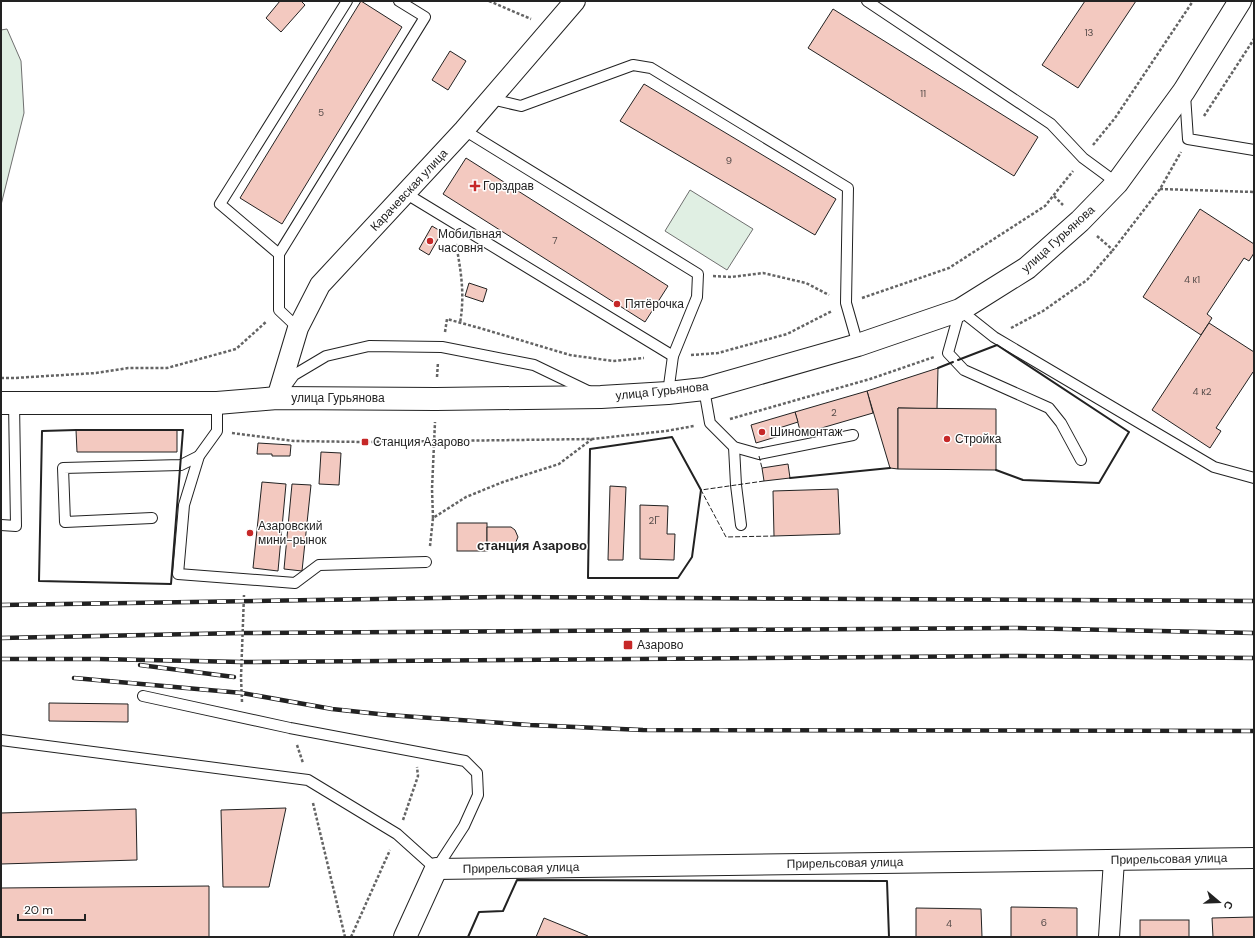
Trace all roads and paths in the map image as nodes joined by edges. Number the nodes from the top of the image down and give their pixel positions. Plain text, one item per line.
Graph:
1 (347, 1) edge
2 (399, 1) edge
3 (490, 1) edge
4 (575, 1) edge
5 (867, 1) edge
6 (1193, 1) edge
7 (1240, 1) edge
8 (552, 28) junction
9 (1184, 91) junction
10 (491, 99) junction
11 (464, 130) junction
12 (1254, 150) edge
13 (1083, 158) junction
14 (1117, 183) junction
15 (1160, 189) dead end
16 (1254, 192) edge
17 (405, 193) junction
18 (452, 222) junction
19 (279, 254) junction
20 (698, 274) junction
21 (846, 304) junction
22 (279, 310) junction
23 (960, 310) junction
24 (460, 323) junction
25 (298, 328) junction
26 (858, 345) junction
27 (442, 347) junction
28 (673, 356) junction
29 (1, 378) edge
30 (704, 389) junction
31 (668, 393) junction
32 (601, 397) junction
33 (277, 398) junction
34 (436, 399) junction
35 (7, 403) edge
36 (217, 403) junction
37 (853, 435) dead end
38 (592, 439) dead end
39 (734, 447) junction
40 (199, 456) junction
41 (1081, 460) dead end
42 (1254, 478) edge
43 (152, 518) dead end
44 (433, 518) junction
45 (741, 524) dead end
46 (1, 525) edge
47 (426, 562) joint
48 (246, 579) junction
49 (143, 696) dead end
50 (243, 717) junction
51 (1, 740) edge
52 (418, 776) dead end
53 (308, 780) junction
54 (397, 834) junction
55 (1254, 858) edge
56 (1114, 860) junction
57 (436, 869) junction
58 (344, 937) edge
59 (351, 937) edge
60 (405, 937) edge
61 (1108, 937) edge

1 - 19 lane
2 - 19 lane
3 - 8 path
4 - 8 street, Карачевская улица
5 - 13 lane
6 - 13 path
7 - 9 street, улица Гурьянова
8 - 10 street, Карачевская улица
9 - 12 lane
9 - 14 street, улица Гурьянова
10 - 11 street, Карачевская улица
10 - 21 lane
11 - 17 street, Карачевская улица
11 - 20 lane
13 - 14 lane
13 - 21 path
14 - 23 street, улица Гурьянова
15 - 16 path
17 - 18 lane
17 - 25 street, Карачевская улица
18 - 24 path
18 - 28 lane
19 - 22 lane
20 - 21 path
20 - 28 lane
21 - 26 lane
21 - 28 path
22 - 25 lane
22 - 29 path
23 - 26 street, улица Гурьянова
23 - 41 lane
23 - 42 lane
24 - 27 path
24 - 28 path
25 - 33 street, Карачевская улица
26 - 30 street, улица Гурьянова
27 - 32 lane
27 - 33 lane
27 - 34 path
28 - 31 lane
30 - 31 street, улица Гурьянова
30 - 39 lane
31 - 32 street, улица Гурьянова
32 - 34 street, улица Гурьянова
33 - 34 street, улица Гурьянова
33 - 36 street, улица Гурьянова
34 - 44 path
35 - 36 street, улица Гурьянова
35 - 46 lane
36 - 40 lane
37 - 39 lane
38 - 44 path
39 - 45 lane
40 - 43 lane
40 - 48 lane
44 - 47 path
47 - 48 lane
48 - 50 path
49 - 50 lane
50 - 57 lane
51 - 53 lane
52 - 54 path
53 - 54 lane
53 - 58 path
54 - 57 lane
54 - 59 path
55 - 56 street, Прирельсовая улица
56 - 57 street, Прирельсовая улица
56 - 61 street
57 - 60 street

